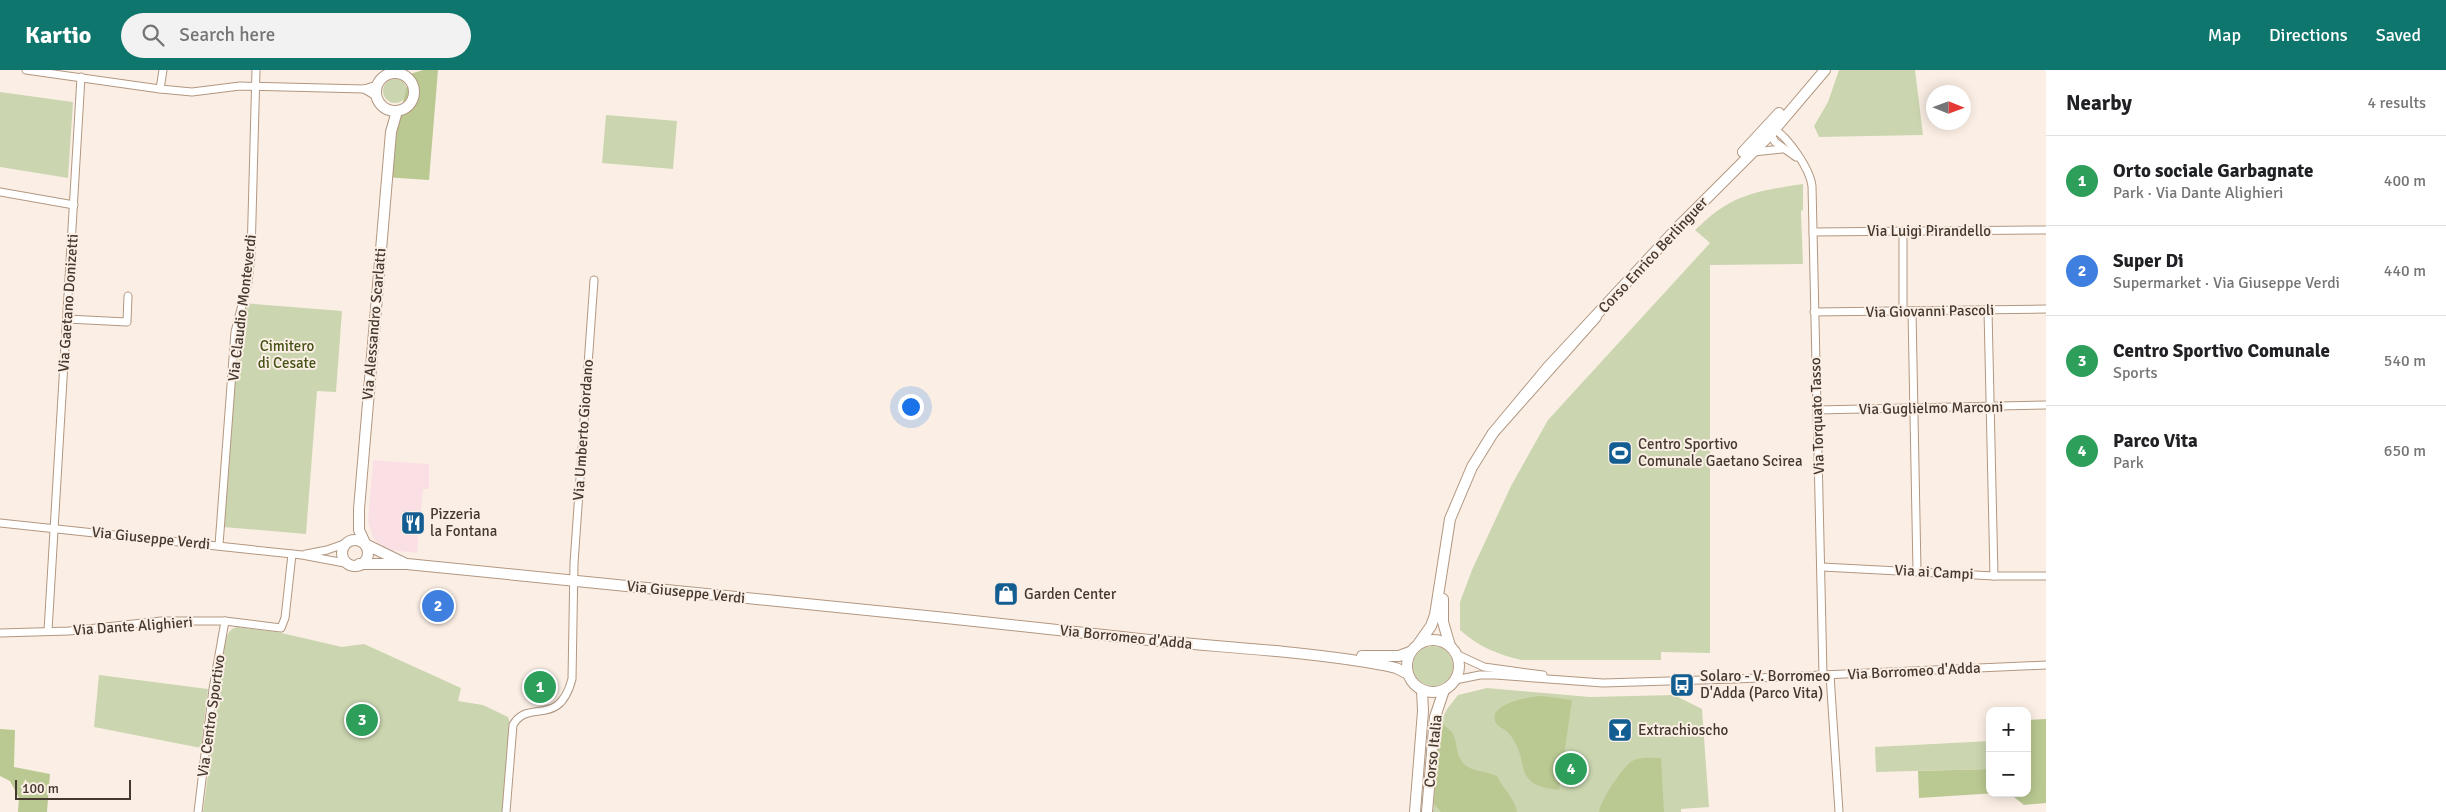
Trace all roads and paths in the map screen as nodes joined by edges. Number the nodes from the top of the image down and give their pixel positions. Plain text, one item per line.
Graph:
1 (26, 70) edge
2 (163, 70) edge
3 (256, 70) edge
4 (1824, 70) edge
5 (395, 71) edge
6 (81, 77) junction
7 (377, 84) junction
8 (256, 86) junction
9 (160, 89) junction
10 (364, 89) junction
11 (376, 96) junction
12 (392, 110) junction
13 (1785, 117) junction
14 (1771, 130) junction
15 (1784, 137) junction
16 (1782, 149) junction
17 (1752, 152) junction
18 (1801, 160) junction
19 (0, 192) edge
20 (1711, 192) junction
21 (74, 205) junction
22 (2046, 230) edge
23 (1903, 231) junction
24 (1813, 232) junction
25 (594, 280) dead end
26 (128, 296) dead end
27 (2046, 309) edge
28 (1988, 310) junction
29 (1903, 311) junction
30 (1912, 311) junction
31 (1814, 312) junction
32 (67, 318) junction
33 (2046, 405) edge
34 (1991, 406) junction
35 (1914, 408) junction
36 (1817, 410) junction
37 (1457, 501) junction
38 (358, 517) junction
39 (0, 523) edge
40 (54, 529) junction
41 (344, 543) junction
42 (366, 544) junction
43 (219, 545) junction
44 (292, 554) junction
45 (302, 555) junction
46 (355, 564) junction
47 (407, 564) junction
48 (1822, 567) junction
49 (1917, 570) junction
50 (1994, 576) junction
51 (2046, 576) edge
52 (575, 580) junction
53 (964, 620) joint
54 (225, 621) junction
55 (48, 631) junction
56 (0, 633) edge
57 (1420, 644) junction
58 (1453, 650) junction
59 (1288, 652) junction
60 (1410, 652) junction
61 (2046, 665) edge
62 (1408, 674) junction
63 (1826, 675) junction
64 (1455, 680) junction
65 (1603, 683) junction
66 (1422, 690) junction
67 (1444, 690) junction
68 (198, 812) edge
69 (506, 812) edge
70 (1415, 812) edge
71 (1427, 812) edge
72 (1839, 812) edge

1 - 6 street
2 - 9 street
3 - 8 street, Via Claudio Monteverdi
4 - 13 street, Corso Enrico Berlinguer
4 - 14 street, Corso Enrico Berlinguer
5 - 7 street
5 - 12 street
6 - 9 street
6 - 21 street, Via Gaetano Donizetti
7 - 10 street
7 - 11 street
8 - 9 street
8 - 10 street
8 - 43 street, Via Claudio Monteverdi
10 - 11 street
11 - 12 street
12 - 38 street, Via Alessandro Scarlatti
13 - 14 street, Corso Enrico Berlinguer
13 - 15 street
14 - 15 street, Via Torquato Tasso
14 - 16 street
14 - 17 street, Corso Enrico Berlinguer
14 - 20 street, Corso Enrico Berlinguer
15 - 18 street, Via Torquato Tasso
16 - 17 street
16 - 18 street
17 - 20 street, Corso Enrico Berlinguer
18 - 24 street, Via Torquato Tasso
19 - 21 street
20 - 37 street, Corso Enrico Berlinguer
21 - 32 street, Via Gaetano Donizetti
22 - 23 street, Via Luigi Pirandello
23 - 24 street, Via Luigi Pirandello
23 - 29 street
24 - 31 street, Via Torquato Tasso
25 - 52 street, Via Umberto Giordano
26 - 32 street
27 - 28 street, Via Giovanni Pascoli
28 - 30 street, Via Giovanni Pascoli
28 - 34 street
29 - 30 street, Via Giovanni Pascoli
29 - 31 street, Via Giovanni Pascoli
30 - 35 street
31 - 36 street, Via Torquato Tasso
32 - 40 street, Via Gaetano Donizetti
33 - 34 street, Via Guglielmo Marconi
34 - 35 street, Via Guglielmo Marconi
34 - 50 street
35 - 36 street, Via Guglielmo Marconi
35 - 49 street
36 - 48 street, Via Torquato Tasso
37 - 57 street, Corso Enrico Berlinguer
37 - 58 street, Corso Enrico Berlinguer
38 - 41 street, Via Alessandro Scarlatti
38 - 42 street, Via Alessandro Scarlatti
39 - 40 street, Via Giuseppe Verdi
40 - 43 street, Via Giuseppe Verdi
40 - 55 street, Via Gaetano Donizetti
41 - 42 street
41 - 45 street, Via Giuseppe Verdi
41 - 46 street
42 - 46 street
42 - 47 street, Via Giuseppe Verdi
43 - 44 street, Via Giuseppe Verdi
44 - 45 street, Via Giuseppe Verdi
44 - 54 street, Via Dante Alighieri
45 - 46 street, Via Giuseppe Verdi
46 - 47 street, Via Giuseppe Verdi
47 - 52 street, Via Giuseppe Verdi
48 - 49 street, Via ai Campi
48 - 63 street, Via Torquato Tasso
49 - 50 street, Via ai Campi
50 - 51 street, Via ai Campi
52 - 53 street, Via Giuseppe Verdi
52 - 69 street
53 - 59 street, Via Borromeo d'Adda
54 - 55 street, Via Dante Alighieri
54 - 68 street, Via Centro Sportivo
55 - 56 street, Via Dante Alighieri
57 - 58 street
57 - 60 street
58 - 64 street
58 - 65 street, Via Borromeo d'Adda
59 - 60 street, Via Borromeo d'Adda
59 - 62 street, Via Borromeo d'Adda
60 - 62 street
61 - 63 street, Via Borromeo d'Adda
62 - 66 street
63 - 65 street, Via Borromeo d'Adda
63 - 72 street, Via Torquato Tasso
64 - 65 street, Via Borromeo d'Adda
64 - 67 street
66 - 67 street
66 - 70 street, Corso Italia
67 - 71 street, Corso Italia

